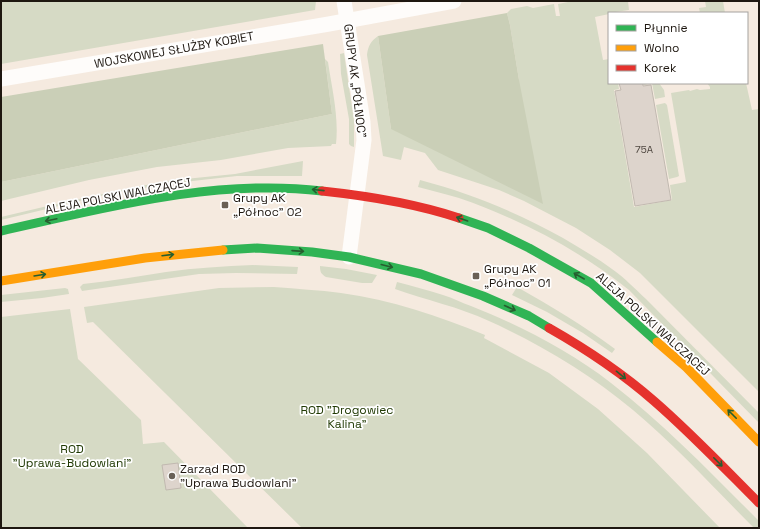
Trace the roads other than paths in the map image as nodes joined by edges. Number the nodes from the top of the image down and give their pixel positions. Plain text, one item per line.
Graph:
1 (344, 1) edge
2 (454, 1) edge
3 (347, 20) junction
4 (1, 79) edge
5 (357, 195) junction
6 (1, 231) edge
7 (349, 257) junction
8 (1, 281) edge
9 (759, 442) edge
10 (759, 503) edge

1 - 3 street, GRUPY AK „PÓŁNOC”
2 - 3 street, WOJSKOWEJ SŁUŻBY KOBIET
3 - 4 street, WOJSKOWEJ SŁUŻBY KOBIET
3 - 5 street, GRUPY AK „PÓŁNOC”
5 -> 6 main road, ALEJA POLSKI WALCZĄCEJ
5 - 7 street, GRUPY AK „PÓŁNOC”
9 -> 5 main road, ALEJA POLSKI WALCZĄCEJ
8 -> 7 main road
7 -> 10 main road

